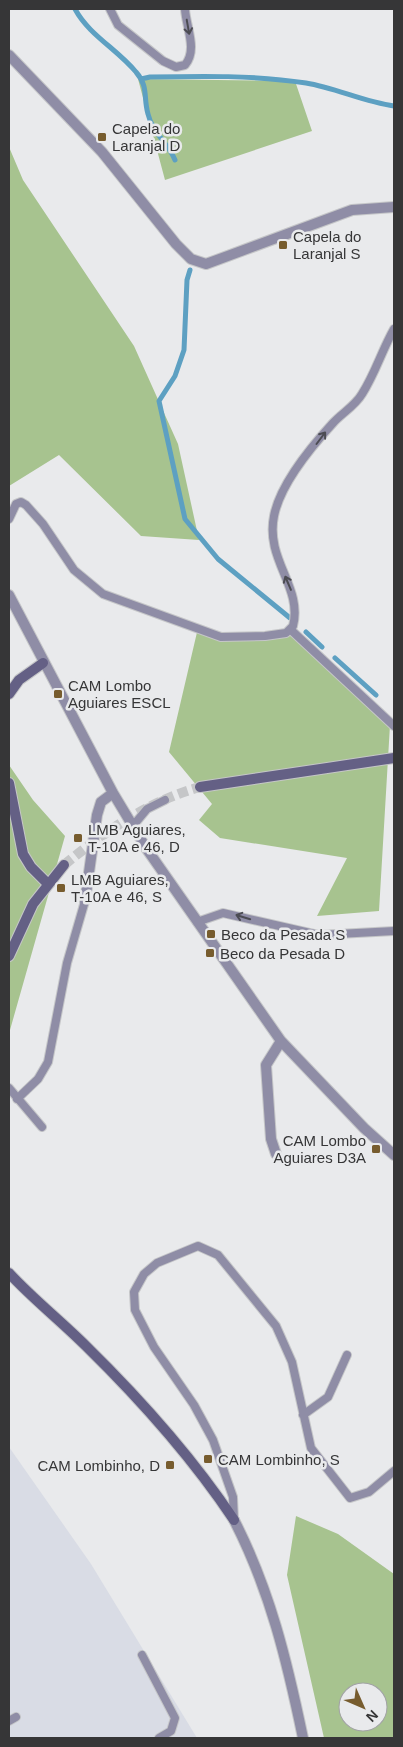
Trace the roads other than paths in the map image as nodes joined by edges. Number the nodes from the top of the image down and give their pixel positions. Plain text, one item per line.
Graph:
1 (110, 9) edge
2 (185, 9) edge
3 (9, 55) edge
4 (394, 207) edge
5 (394, 329) edge
6 (9, 520) edge
7 (9, 595) edge
8 (291, 630) junction
9 (43, 663) junction
10 (9, 694) edge
11 (394, 726) edge
12 (394, 758) edge
13 (9, 783) edge
14 (200, 787) tunnel mouth
15 (113, 793) junction
16 (165, 800) dead end
17 (132, 827) junction
18 (64, 865) tunnel mouth
19 (48, 884) junction
20 (85, 901) joint
21 (197, 922) junction
22 (394, 931) edge
23 (9, 956) edge
24 (281, 1041) junction
25 (9, 1088) edge
26 (17, 1098) junction
27 (42, 1127) dead end
28 (276, 1154) dead end
29 (394, 1155) edge
30 (9, 1273) edge
31 (347, 1355) dead end
32 (304, 1415) junction
33 (394, 1471) edge
34 (234, 1520) junction
35 (142, 1655) dead end
36 (159, 1738) edge
37 (303, 1738) edge

2 -> 1 lane
3 - 4 street
8 -> 5 lane
6 - 8 lane
7 - 9 street
8 - 11 lane
9 - 10 main road
9 - 15 street
12 - 14 main road
13 - 19 main road
15 - 17 street
15 - 20 street
16 - 17 lane
17 - 21 street
18 - 19 main road
19 - 23 main road
20 - 26 lane
22 -> 21 lane
21 - 24 street
24 - 28 street
24 - 29 street
25 - 26 lane
26 - 27 lane
30 - 34 main road
31 - 32 lane
32 - 33 lane
32 - 34 lane
34 - 37 street
35 - 36 lane

